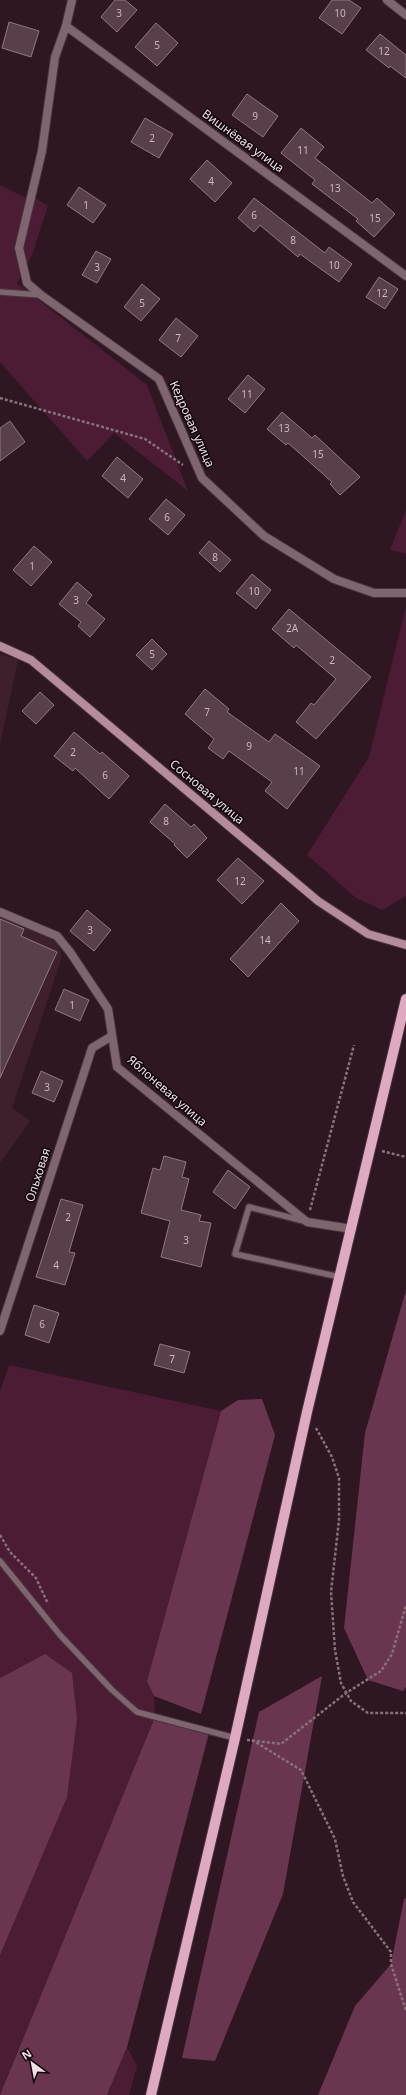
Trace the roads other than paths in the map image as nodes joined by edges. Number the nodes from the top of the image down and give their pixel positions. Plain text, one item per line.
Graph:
1 (72, 0) edge
2 (387, 0) edge
3 (406, 16) edge
4 (66, 26) junction
5 (406, 276) edge
6 (0, 292) edge
7 (40, 296) junction
8 (406, 593) edge
9 (0, 646) edge
10 (0, 912) edge
11 (406, 944) edge
12 (406, 999) edge
13 (112, 1036) junction
14 (306, 1222) junction
15 (352, 1230) junction
16 (340, 1277) junction
17 (0, 1331) edge
18 (0, 1560) edge
19 (235, 1738) junction
20 (151, 2095) edge

1 - 4 street, Кедровая улица
2 - 3 street
4 - 5 street, Вишнёвая улица
4 - 7 street, Кедровая улица
6 - 7 lane
7 - 8 street, Кедровая улица
9 - 11 street, Сосновая улица
10 - 13 street, Яблоневая улица
12 - 15 main road
13 - 14 street, Яблоневая улица
13 - 17 street, Ольховая
14 - 15 street, Яблоневая улица
14 - 16 lane
15 - 16 main road
16 - 19 main road
18 - 19 lane
19 - 20 main road

